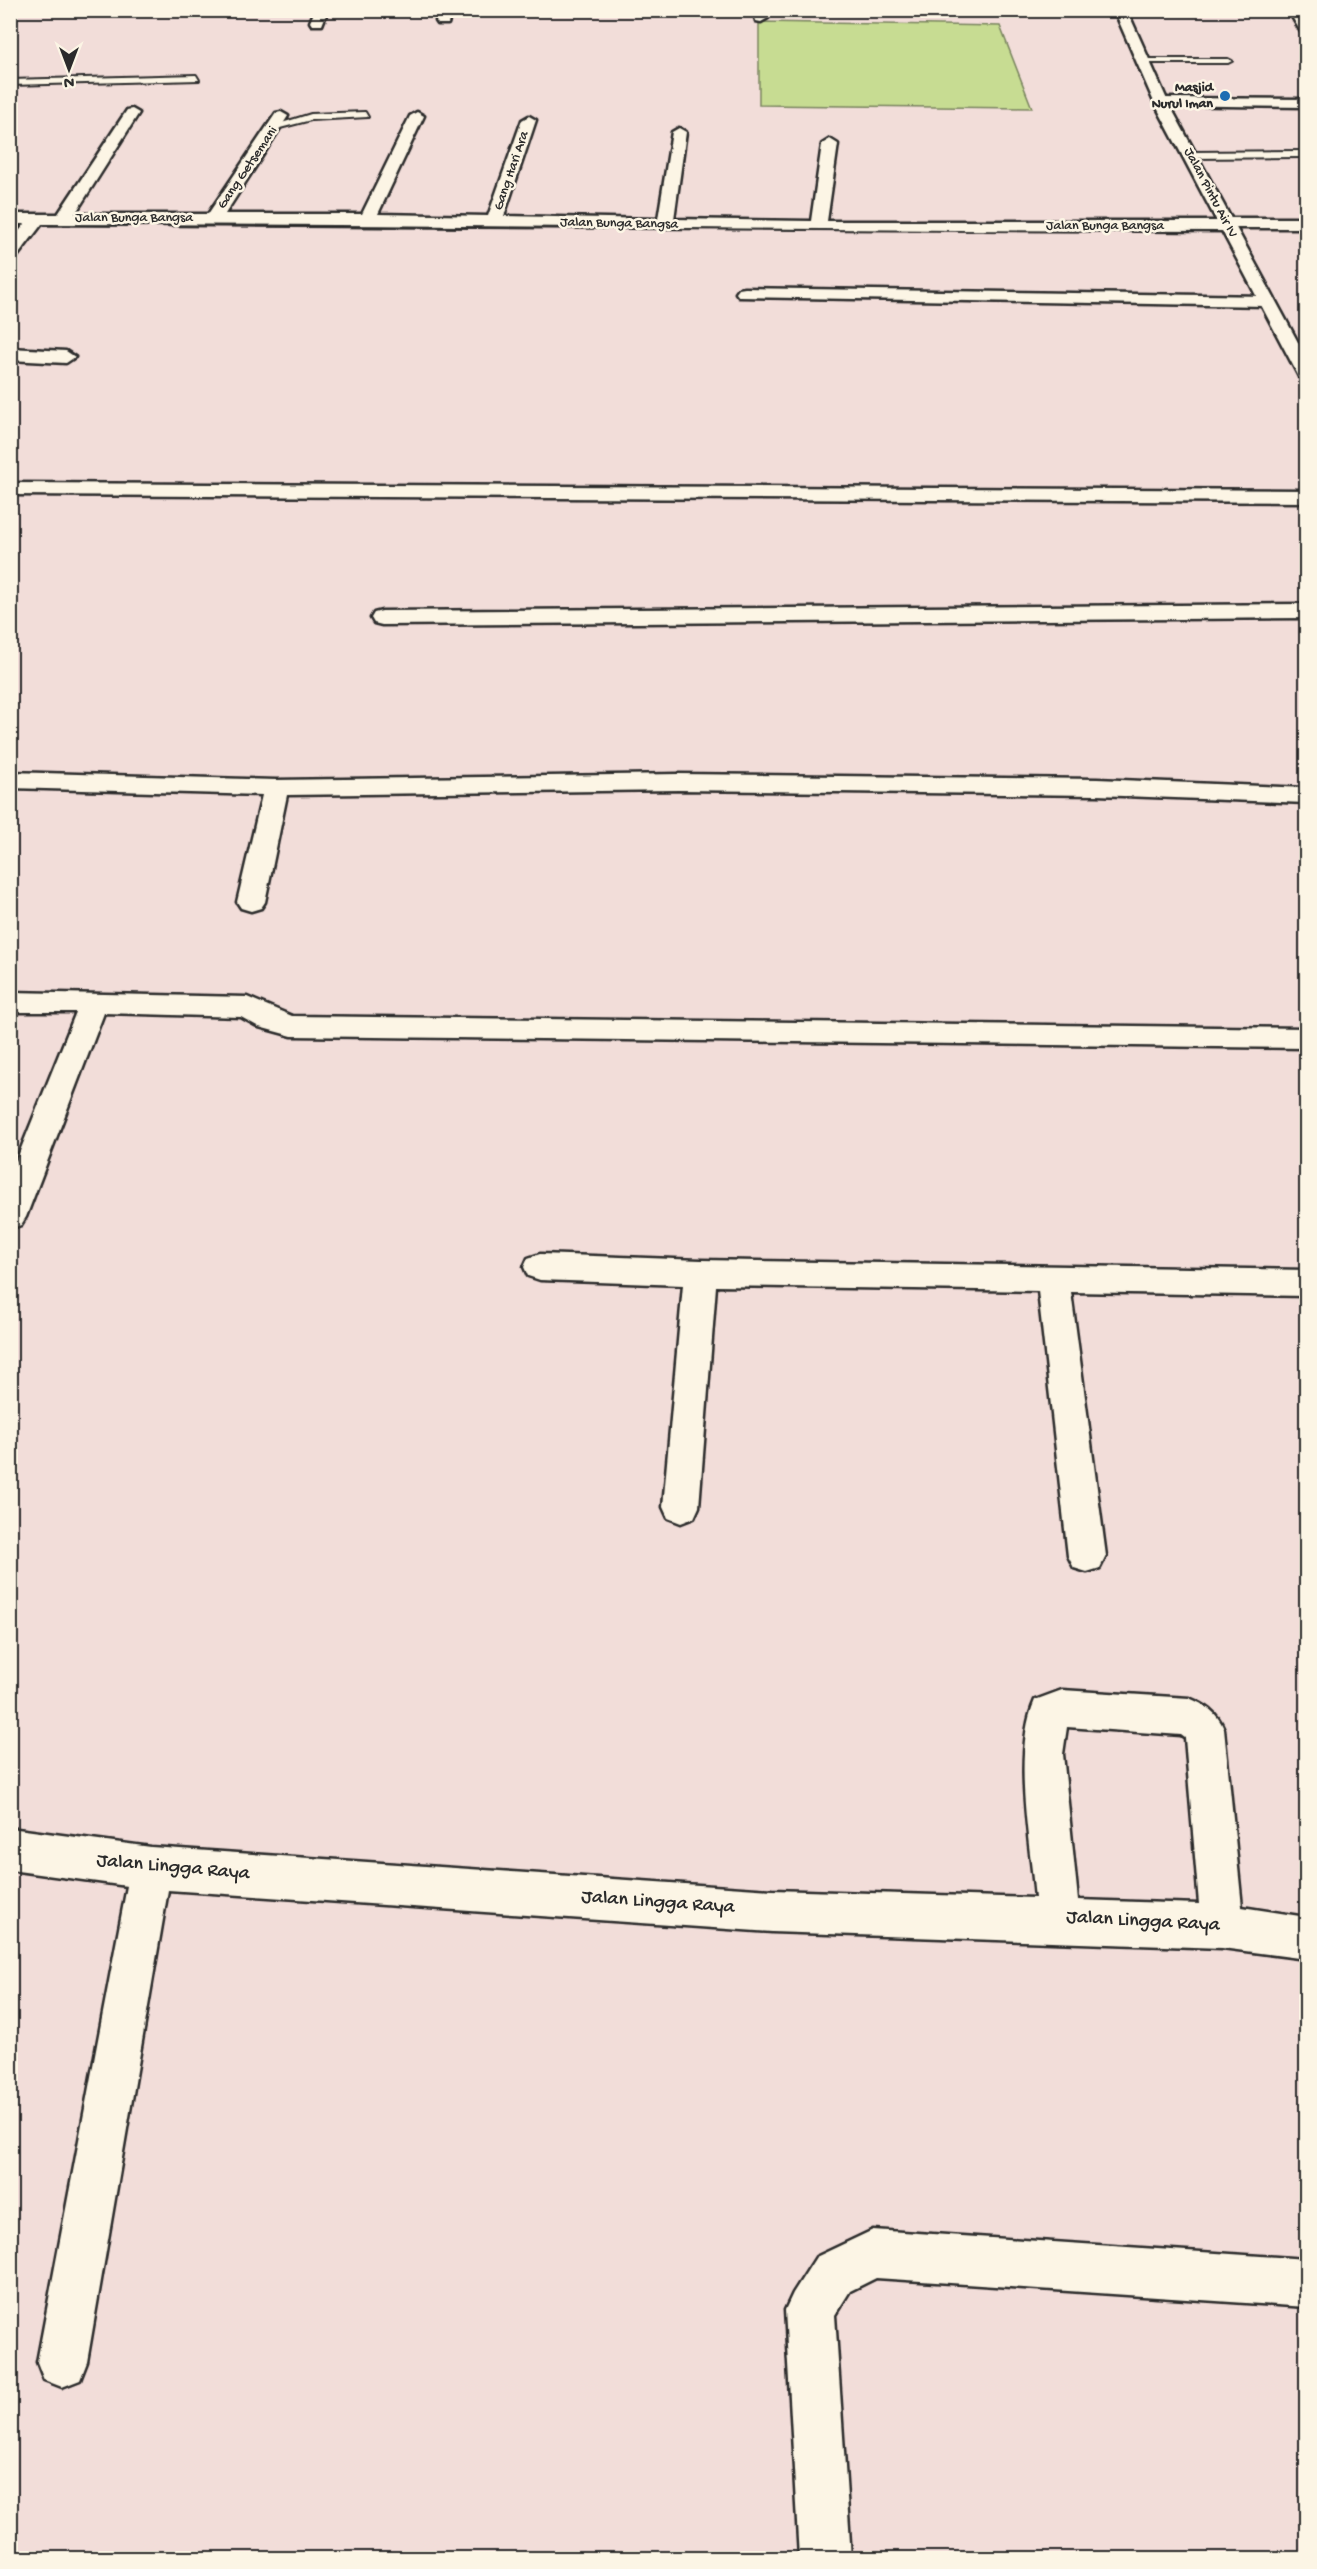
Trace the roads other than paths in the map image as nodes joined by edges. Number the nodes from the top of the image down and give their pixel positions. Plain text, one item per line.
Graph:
1 (1120, 10) edge
2 (1294, 10) edge
3 (1306, 29) edge
4 (1140, 61) junction
5 (1228, 61) dead end
6 (196, 78) dead end
7 (10, 83) edge
8 (1161, 102) junction
9 (1306, 103) edge
10 (132, 113) dead end
11 (365, 115) dead end
12 (417, 117) dead end
13 (529, 120) dead end
14 (279, 121) joint
15 (679, 132) dead end
16 (830, 144) dead end
17 (1306, 154) edge
18 (1190, 155) junction
19 (64, 218) junction
20 (214, 218) junction
21 (10, 219) edge
22 (37, 219) junction
23 (368, 219) junction
24 (494, 222) junction
25 (1306, 223) edge
26 (666, 225) junction
27 (1227, 225) junction
28 (818, 226) junction
29 (10, 254) edge
30 (745, 293) dead end
31 (1266, 301) junction
32 (1301, 353) edge
33 (10, 354) edge
34 (66, 357) dead end
35 (1306, 373) edge
36 (10, 489) edge
37 (1306, 496) edge
38 (1306, 611) edge
39 (382, 618) dead end
40 (10, 780) edge
41 (276, 788) junction
42 (1306, 796) edge
43 (251, 902) dead end
44 (10, 1002) edge
45 (94, 1003) junction
46 (1306, 1038) edge
47 (10, 1217) edge
48 (540, 1267) dead end
49 (701, 1273) junction
50 (1053, 1278) junction
51 (1306, 1283) edge
52 (681, 1507) dead end
53 (1088, 1556) dead end
54 (10, 1849) edge
55 (151, 1868) junction
56 (1058, 1918) junction
57 (1222, 1926) junction
58 (1306, 1938) edge
59 (1306, 2283) edge
60 (62, 2362) dead end
61 (825, 2559) edge

1 - 4 street, Jalan Pintu Air IV
2 - 3 street
4 - 5 lane
4 - 8 street, Jalan Pintu Air IV
6 - 7 lane
8 - 9 street
8 - 18 street, Jalan Pintu Air IV
10 - 19 street
11 - 14 lane
12 - 23 street
13 - 24 street, Gang Hari Ara
14 - 20 street, Gang Getsemani
15 - 26 street
16 - 28 street
17 - 18 lane
18 - 27 street, Jalan Pintu Air IV
19 - 20 street, Jalan Bunga Bangsa
19 - 22 street, Jalan Bunga Bangsa
20 - 23 street, Jalan Bunga Bangsa
21 - 22 street, Jalan Bunga Bangsa
22 - 29 street
23 - 24 street, Jalan Bunga Bangsa
24 - 26 street, Jalan Bunga Bangsa
25 - 27 street, Jalan Bunga Bangsa
26 - 28 street, Jalan Bunga Bangsa
27 - 28 street, Jalan Bunga Bangsa
27 - 31 street, Jalan Pintu Air IV
30 - 31 street
31 - 32 street, Jalan Pintu Air IV
32 - 35 street, Jalan Pintu Air IV
33 - 34 street
36 - 37 street
38 - 39 street
40 - 41 street
41 - 42 street
41 - 43 street
44 - 45 street
45 - 46 street
45 - 47 street
48 - 49 street
49 - 50 street
49 - 52 street
50 - 51 street
50 - 53 street
54 - 55 street, Jalan Lingga Raya
55 - 56 street, Jalan Lingga Raya
55 - 60 street
56 - 57 street, Jalan Lingga Raya
56 - 57 street
57 - 58 street, Jalan Lingga Raya
59 - 61 street

